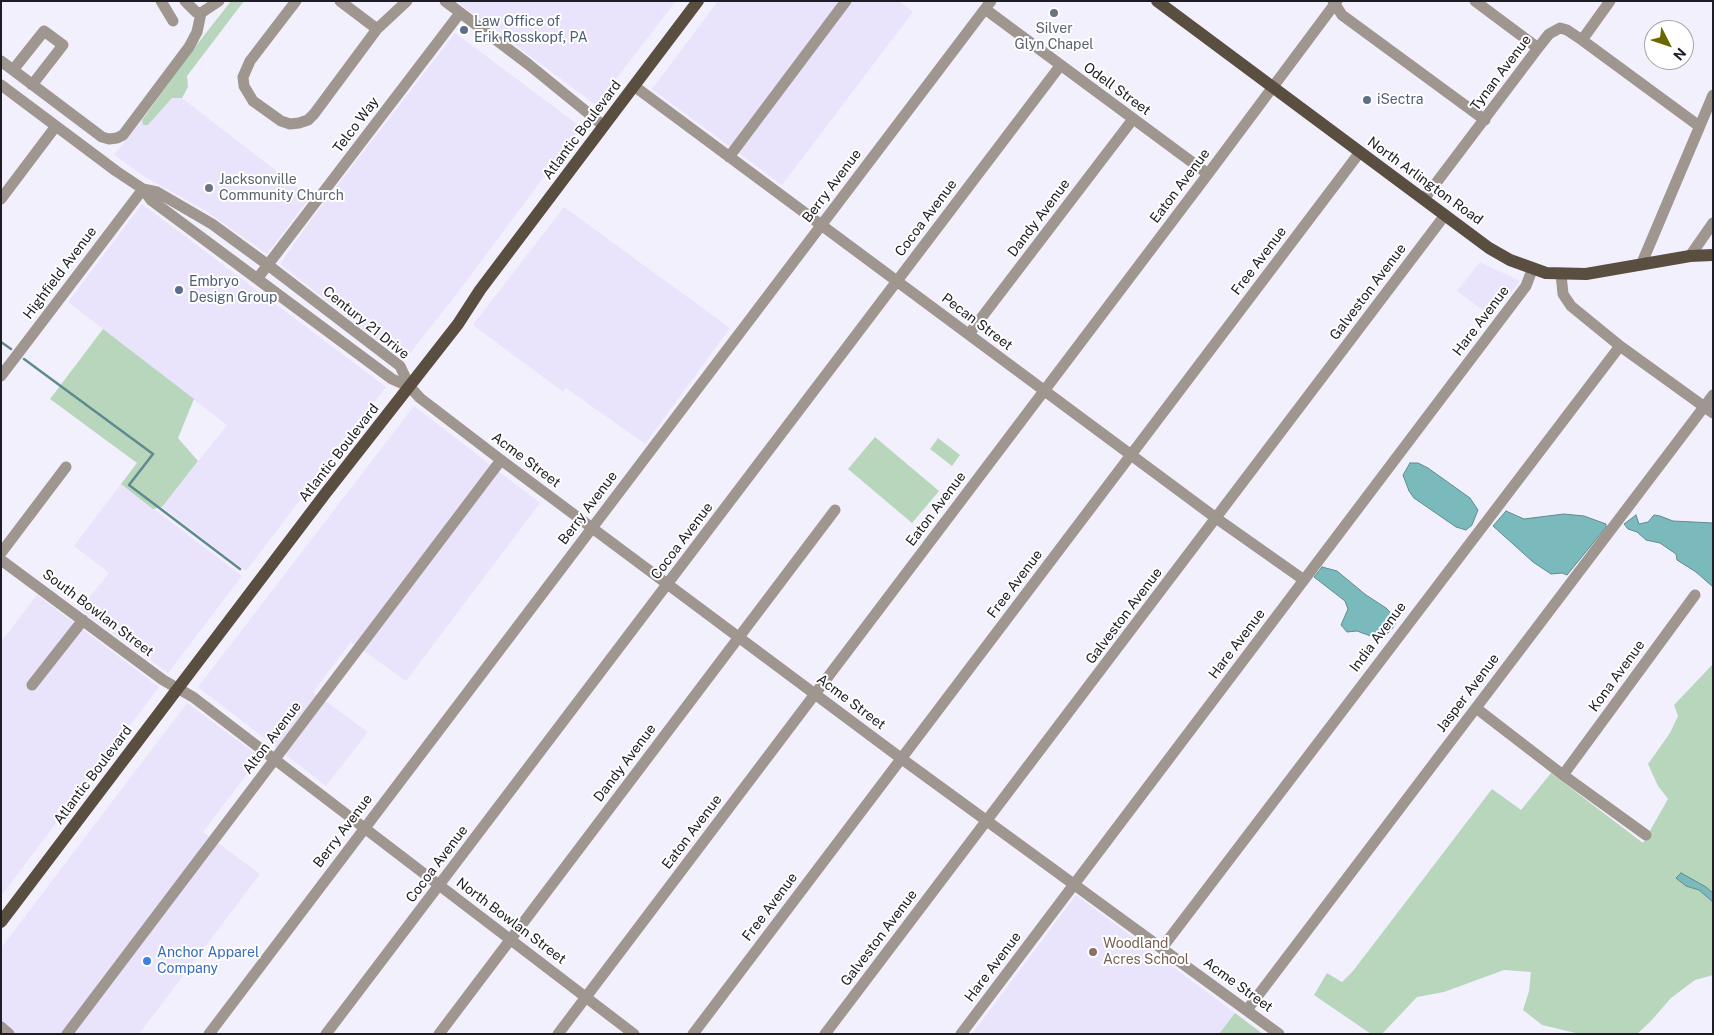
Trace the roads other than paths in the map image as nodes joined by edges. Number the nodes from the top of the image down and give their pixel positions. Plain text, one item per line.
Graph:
1 (161, 1) edge
2 (185, 1) edge
3 (219, 1) edge
4 (296, 1) edge
5 (407, 1) edge
6 (445, 1) edge
7 (698, 1) edge
8 (846, 1) edge
9 (1157, 1) edge
10 (1475, 1) edge
11 (1610, 1) edge
12 (343, 2) edge
13 (1335, 2) edge
14 (988, 5) edge
15 (200, 13) junction
16 (460, 13) junction
17 (173, 21) dead end
18 (377, 29) junction
19 (1582, 40) junction
20 (1538, 48) junction
21 (1, 61) edge
22 (1060, 66) junction
23 (13, 70) junction
24 (32, 84) junction
25 (1, 85) edge
26 (634, 86) junction
27 (1273, 87) junction
28 (1713, 95) edge
29 (1133, 120) junction
30 (1485, 120) junction
31 (56, 126) junction
32 (604, 126) junction
33 (1700, 126) junction
34 (1360, 152) junction
35 (729, 157) junction
36 (1208, 174) junction
37 (143, 189) junction
38 (1, 198) edge
39 (1424, 199) junction
40 (1445, 215) junction
41 (1713, 223) edge
42 (822, 225) junction
43 (1713, 255) edge
44 (1690, 256) junction
45 (1641, 264) junction
46 (268, 265) junction
47 (1532, 270) junction
48 (1561, 274) junction
49 (256, 279) junction
50 (897, 281) junction
51 (969, 334) junction
52 (1620, 346) junction
53 (1, 376) edge
54 (410, 387) junction
55 (1045, 390) junction
56 (1713, 395) edge
57 (1708, 410) edge
58 (1132, 454) junction
59 (501, 460) junction
60 (66, 467) dead end
61 (835, 510) dead end
62 (1216, 518) junction
63 (592, 527) junction
64 (1, 553) edge
65 (1, 560) edge
66 (1304, 580) junction
67 (668, 584) junction
68 (1695, 595) dead end
69 (83, 620) junction
70 (739, 638) junction
71 (32, 685) dead end
72 (178, 689) junction
73 (816, 694) junction
74 (1476, 708) junction
75 (902, 758) junction
76 (274, 760) junction
77 (1563, 775) junction
78 (987, 821) junction
79 (364, 828) junction
80 (1646, 835) dead end
81 (1075, 884) junction
82 (439, 885) junction
83 (1, 922) edge
84 (510, 939) junction
85 (1162, 948) junction
86 (586, 997) junction
87 (1247, 1010) junction
88 (1, 1028) edge
89 (10, 1034) edge
90 (67, 1034) edge
91 (209, 1034) edge
92 (326, 1034) edge
93 (439, 1034) edge
94 (558, 1034) edge
95 (634, 1034) edge
96 (693, 1034) edge
97 (825, 1034) edge
98 (961, 1034) edge
99 (1279, 1034) edge

1 - 17 street
2 - 15 street
3 - 15 street
4 - 18 street
5 - 18 street
6 - 16 street
7 - 26 main road, Atlantic Boulevard
8 - 35 street
9 - 27 main road, North Arlington Road
10 - 20 street
11 - 19 street
12 - 18 street
13 - 27 street, Eaton Avenue
13 - 30 street
14 - 22 street, Odell Street
14 - 42 street, Berry Avenue
15 - 24 street
16 - 32 street
16 - 46 street, Telco Way
19 - 20 street, Tynan Avenue
19 - 33 street
20 - 30 street, Tynan Avenue
21 - 23 street
22 - 29 street, Odell Street
22 - 50 street, Cocoa Avenue
23 - 24 street
23 - 24 street
25 - 31 street, Century 21 Drive
26 - 32 main road, Atlantic Boulevard
26 - 35 street, Pecan Street
27 - 34 main road, North Arlington Road
27 - 36 street, Eaton Avenue
28 - 33 street
29 - 36 street, Odell Street
29 - 51 street, Dandy Avenue
30 - 39 street, Tynan Avenue
31 - 37 street, Century 21 Drive
31 - 38 street
32 - 54 main road, Atlantic Boulevard
33 - 45 street
34 - 39 main road, North Arlington Road
34 - 58 street, Free Avenue
35 - 42 street, Pecan Street
36 - 55 street, Eaton Avenue
37 - 46 street, Century 21 Drive
37 - 49 street, Century 21 Drive
37 - 53 street, Highfield Avenue
39 - 40 main road, North Arlington Road
40 - 47 main road, North Arlington Road
40 - 62 street, Galveston Avenue
41 - 44 street
42 - 50 street, Pecan Street
42 - 63 street, Berry Avenue
43 - 44 main road, North Arlington Road
44 - 45 main road, North Arlington Road
45 - 48 main road, North Arlington Road
46 - 49 street, Telco Way
46 - 54 street, Century 21 Drive
47 - 48 main road, North Arlington Road
47 - 66 street, Hare Avenue
48 - 52 street
49 - 54 street, Century 21 Drive
50 - 51 street, Pecan Street
50 - 67 street, Cocoa Avenue
51 - 55 street, Pecan Street
52 - 57 street
52 - 85 street, India Avenue
54 - 59 street, Acme Street
54 - 72 main road, Atlantic Boulevard
55 - 58 street, Pecan Street
55 - 73 street, Eaton Avenue
56 - 57 street, Jasper Avenue
57 - 74 street, Jasper Avenue
58 - 62 street, Pecan Street
58 - 75 street, Free Avenue
59 - 63 street, Acme Street
59 - 76 street, Alton Avenue
60 - 64 street
61 - 70 street, Dandy Avenue
62 - 66 street, Pecan Street
62 - 78 street, Galveston Avenue
63 - 67 street, Acme Street
63 - 79 street, Berry Avenue
65 - 69 street, South Bowlan Street
66 - 81 street, Hare Avenue
67 - 70 street, Acme Street
67 - 82 street, Cocoa Avenue
68 - 77 street, Kona Avenue
69 - 71 street
69 - 72 street, South Bowlan Street
70 - 73 street, Acme Street
70 - 84 street, Dandy Avenue
72 - 76 street, North Bowlan Street
72 - 83 main road, Atlantic Boulevard
73 - 75 street, Acme Street
73 - 86 street, Eaton Avenue
74 - 77 street
74 - 87 street, Jasper Avenue
75 - 78 street, Acme Street
75 - 96 street, Free Avenue
76 - 79 street, North Bowlan Street
76 - 90 street, Alton Avenue
77 - 80 street
78 - 81 street, Acme Street
78 - 97 street, Galveston Avenue
79 - 82 street, North Bowlan Street
79 - 91 street, Berry Avenue
81 - 85 street, Acme Street
81 - 98 street, Hare Avenue
82 - 84 street, North Bowlan Street
82 - 92 street, Cocoa Avenue
84 - 86 street, North Bowlan Street
84 - 93 street, Dandy Avenue
85 - 87 street, Acme Street
86 - 94 street, Eaton Avenue
86 - 95 street, North Bowlan Street
87 - 99 street, Acme Street
88 - 89 street

